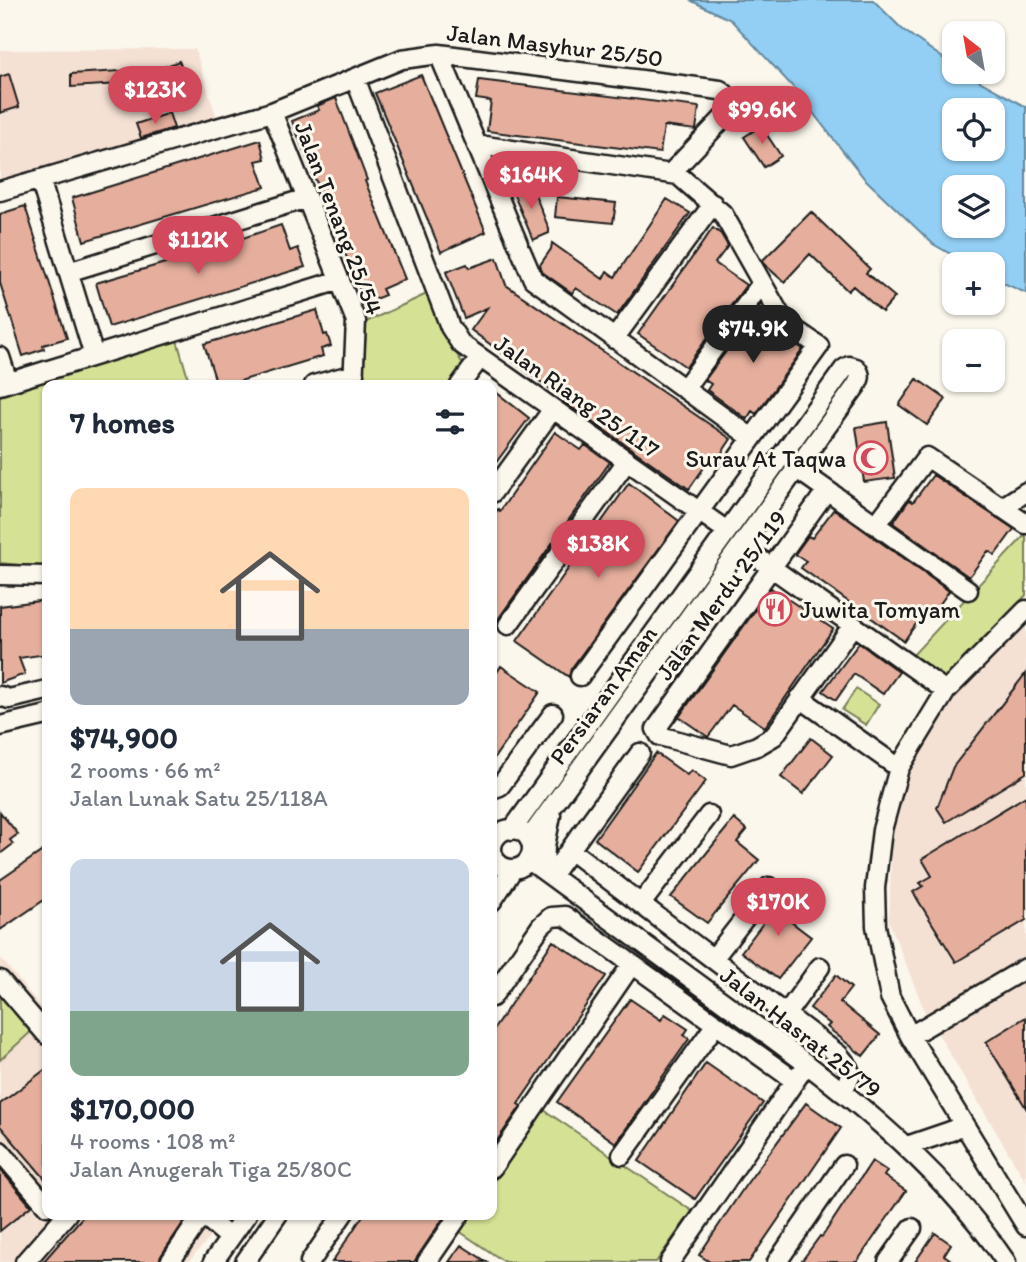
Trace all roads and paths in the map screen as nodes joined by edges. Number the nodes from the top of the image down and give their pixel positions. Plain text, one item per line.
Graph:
1 (439, 54) junction
2 (355, 78) junction
3 (272, 112) junction
4 (478, 149) junction
5 (671, 173) junction
6 (40, 179) junction
7 (0, 191) edge
8 (307, 198) junction
9 (713, 204) junction
10 (68, 272) junction
11 (340, 280) junction
12 (762, 283) junction
13 (614, 339) junction
14 (94, 356) junction
15 (0, 357) edge
16 (480, 358) junction
17 (354, 379) edge
18 (464, 380) edge
19 (4, 384) edge
20 (684, 389) junction
21 (553, 409) junction
22 (752, 438) junction
23 (627, 461) junction
24 (797, 469) junction
25 (497, 486) edge
26 (827, 490) junction
27 (1026, 492) edge
28 (1001, 508) junction
29 (699, 512) junction
30 (1026, 524) edge
31 (876, 525) junction
32 (727, 531) junction
33 (741, 546) junction
34 (771, 567) junction
35 (0, 575) edge
36 (42, 576) edge
37 (968, 590) dead end
38 (1026, 610) edge
39 (508, 625) dead end
40 (853, 625) junction
41 (659, 626) junction
42 (675, 637) junction
43 (580, 676) dead end
44 (42, 691) edge
45 (946, 691) junction
46 (0, 696) edge
47 (800, 698) junction
48 (554, 714) dead end
49 (42, 716) edge
50 (0, 726) edge
51 (640, 753) dead end
52 (899, 768) junction
53 (497, 787) edge
54 (554, 805) junction
55 (709, 815) dead end
56 (512, 830) junction
57 (529, 839) junction
58 (497, 842) edge
59 (570, 850) junction
60 (497, 858) edge
61 (513, 869) junction
62 (541, 869) junction
63 (769, 887) dead end
64 (497, 893) edge
65 (641, 904) junction
66 (713, 959) junction
67 (632, 964) junction
68 (820, 967) dead end
69 (1026, 968) edge
70 (0, 980) edge
71 (497, 991) edge
72 (786, 1014) junction
73 (716, 1024) junction
74 (42, 1029) edge
75 (910, 1035) junction
76 (807, 1063) junction
77 (795, 1081) junction
78 (842, 1092) junction
79 (963, 1124) junction
80 (907, 1146) junction
81 (0, 1151) edge
82 (622, 1155) dead end
83 (497, 1161) edge
84 (844, 1165) dead end
85 (42, 1200) edge
86 (58, 1220) edge
87 (199, 1220) edge
88 (208, 1220) edge
89 (243, 1220) edge
90 (274, 1220) edge
91 (339, 1220) edge
92 (456, 1220) edge
93 (1026, 1226) edge
94 (912, 1228) dead end
95 (230, 1238) junction
96 (672, 1261) edge
97 (25, 1262) edge
98 (170, 1262) edge
99 (213, 1262) edge
100 (245, 1262) edge
101 (310, 1262) edge
102 (427, 1262) edge
103 (777, 1262) edge
104 (888, 1262) edge
105 (1006, 1262) edge

1 - 2 street, Jalan Masyhur 25/50
1 - 4 street
1 - 5 street, Jalan Masyhur 25/50
2 - 3 street, Jalan Masyhur 25/50
2 - 16 street, Jalan Riang 25/117
3 - 6 street, Jalan Masyhur 25/50
3 - 8 street, Jalan Tenang 25/54
4 - 5 street
4 - 13 street
5 - 9 street
6 - 7 street, Jalan Masyhur 25/50
6 - 10 street
8 - 10 street
8 - 11 street, Jalan Tenang 25/54
9 - 12 street
9 - 13 street
10 - 14 street
11 - 14 street
11 - 17 street, Jalan Tenang 25/54
12 - 20 street
12 - 22 street
13 - 20 street
14 - 19 street
15 - 19 street
16 - 18 street
16 - 21 street, Jalan Riang 25/117
20 - 22 street
21 - 23 street, Jalan Riang 25/117
21 - 25 street
22 - 29 street
23 - 29 street, Jalan Riang 25/117
23 - 39 street
24 - 26 street
24 - 32 street, Persiaran Aman
24 - 33 street, Persiaran Aman
26 - 31 street
26 - 34 street, Jalan Merdu 25/119
27 - 28 street
28 - 30 street
28 - 31 street
29 - 32 street, Jalan Riang 25/117
29 - 43 street
31 - 37 street
32 - 41 street, Persiaran Aman
33 - 34 street
33 - 42 street, Persiaran Aman
34 - 40 street
34 - 47 street, Jalan Merdu 25/119
35 - 36 street
38 - 45 street
40 - 45 street
40 - 47 street
41 - 42 street
41 - 56 street, Persiaran Aman
42 - 54 street, Persiaran Aman
44 - 46 street
45 - 52 street
47 - 52 street
48 - 53 street
49 - 50 street
51 - 59 street
52 - 75 street
54 - 57 street, Persiaran Aman
54 - 62 street
55 - 65 street
56 - 57 street
56 - 58 street
57 - 62 street
59 - 62 street
59 - 65 street
60 - 61 street
61 - 62 street
61 - 64 street
62 - 76 street, Jalan Hasrat 25/79
63 - 66 street
65 - 66 street
66 - 72 street
67 - 71 street
67 - 73 street
67 - 83 street
68 - 72 street
69 - 75 street
70 - 74 street
72 - 78 street
73 - 77 street
73 - 82 street
75 - 79 street
76 - 77 street
76 - 78 street, Jalan Hasrat 25/79
77 - 96 street
78 - 80 street, Jalan Hasrat 25/79
79 - 80 street
79 - 93 street
80 - 105 street, Jalan Hasrat 25/79
81 - 85 street
84 - 103 street
86 - 97 street
87 - 98 street
88 - 95 street
89 - 95 street
90 - 100 street
91 - 101 street
92 - 102 street
94 - 104 street
95 - 99 street

